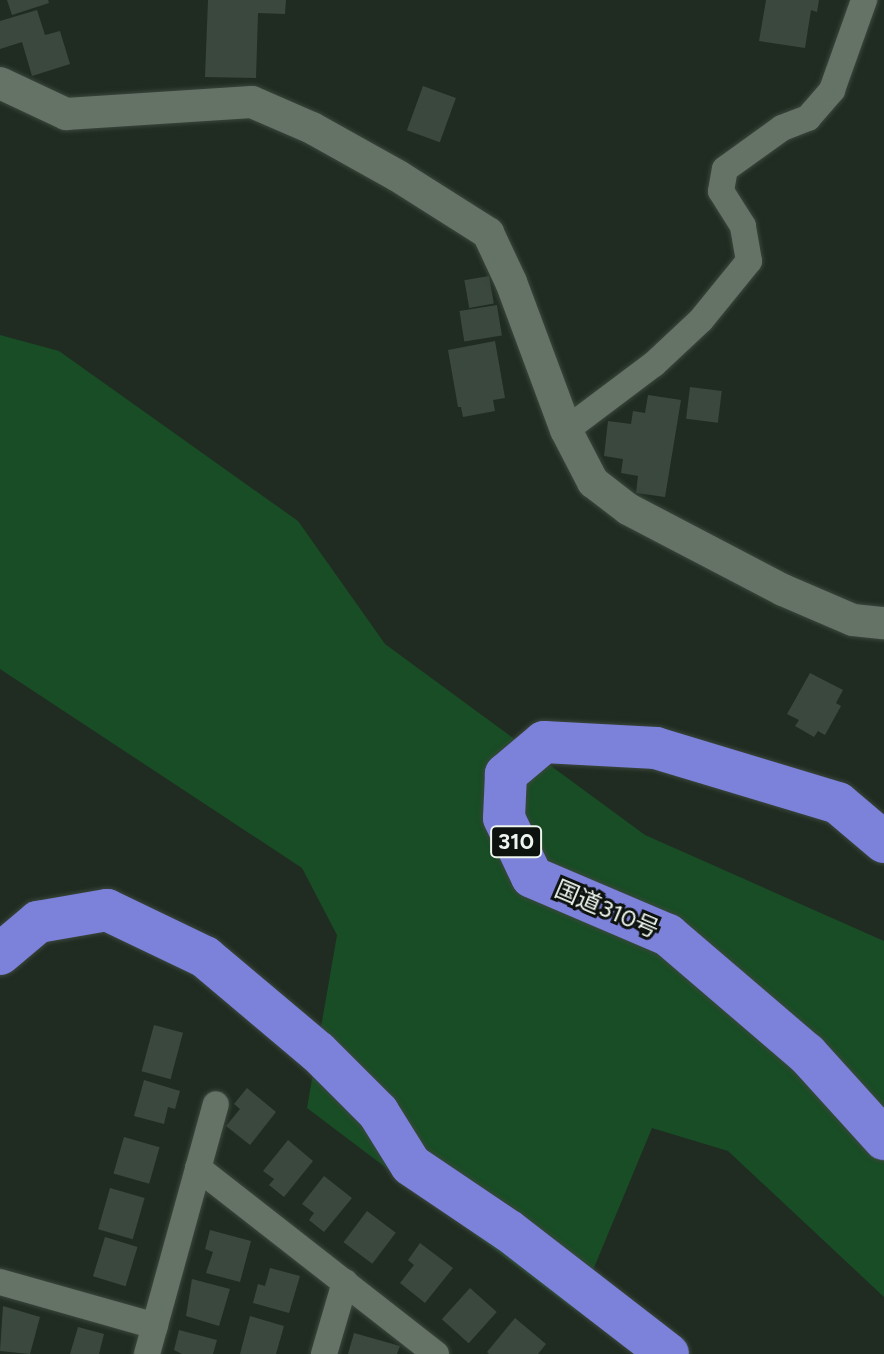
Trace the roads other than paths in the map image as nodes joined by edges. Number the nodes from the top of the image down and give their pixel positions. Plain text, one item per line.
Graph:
1 (864, 0) edge
2 (0, 83) edge
3 (566, 430) junction
4 (884, 623) edge
5 (884, 842) edge
6 (0, 954) edge
7 (216, 1104) dead end
8 (884, 1139) edge
9 (198, 1168) junction
10 (0, 1282) edge
11 (345, 1282) junction
12 (155, 1326) junction
13 (147, 1354) edge
14 (324, 1354) edge
15 (436, 1354) edge
16 (668, 1354) edge

1 - 3 street
2 - 3 street
3 - 4 street
5 - 8 highway, 国道310号 / 310
6 - 16 highway
7 - 9 street
9 - 11 street
9 - 12 street
10 - 12 street
11 - 14 street
11 - 15 street
12 - 13 street

